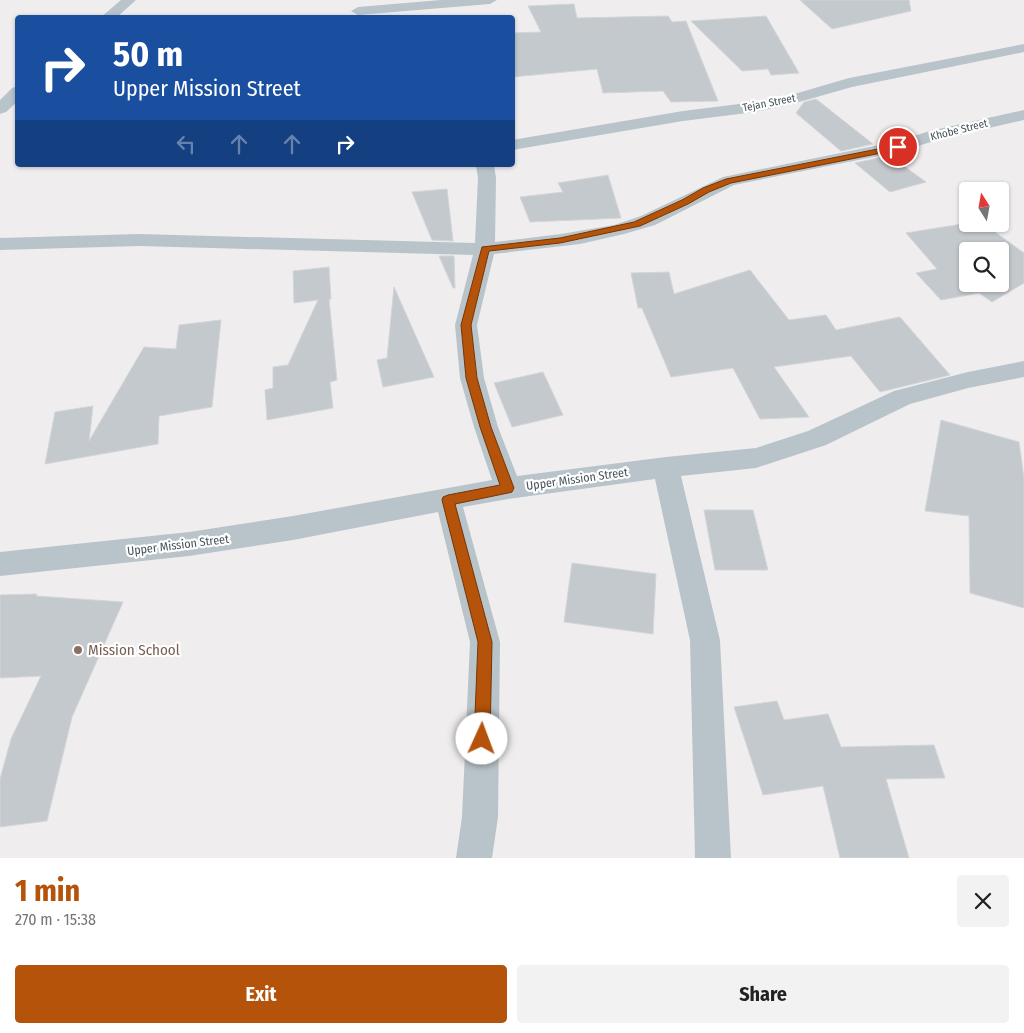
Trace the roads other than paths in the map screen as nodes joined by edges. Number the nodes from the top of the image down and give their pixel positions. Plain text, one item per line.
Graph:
1 (129, 0) edge
2 (490, 0) edge
3 (359, 9) edge
4 (111, 15) edge
5 (1024, 48) edge
6 (15, 94) edge
7 (0, 109) edge
8 (1024, 115) edge
9 (515, 144) edge
10 (485, 167) edge
11 (0, 244) edge
12 (485, 249) junction
13 (1024, 369) edge
14 (666, 467) junction
15 (508, 488) junction
16 (448, 500) junction
17 (0, 564) edge
18 (474, 858) edge
19 (713, 858) edge

1 - 4 street
2 - 3 street
5 - 9 street, Tejan Street
6 - 7 street
8 - 12 street, Khobe Street
10 - 12 street
11 - 12 street, Khobe Street
12 - 15 street
13 - 14 street, Upper Mission Street
14 - 15 street, Upper Mission Street
14 - 19 street
15 - 16 street, Upper Mission Street
16 - 17 street, Upper Mission Street
16 - 18 street

